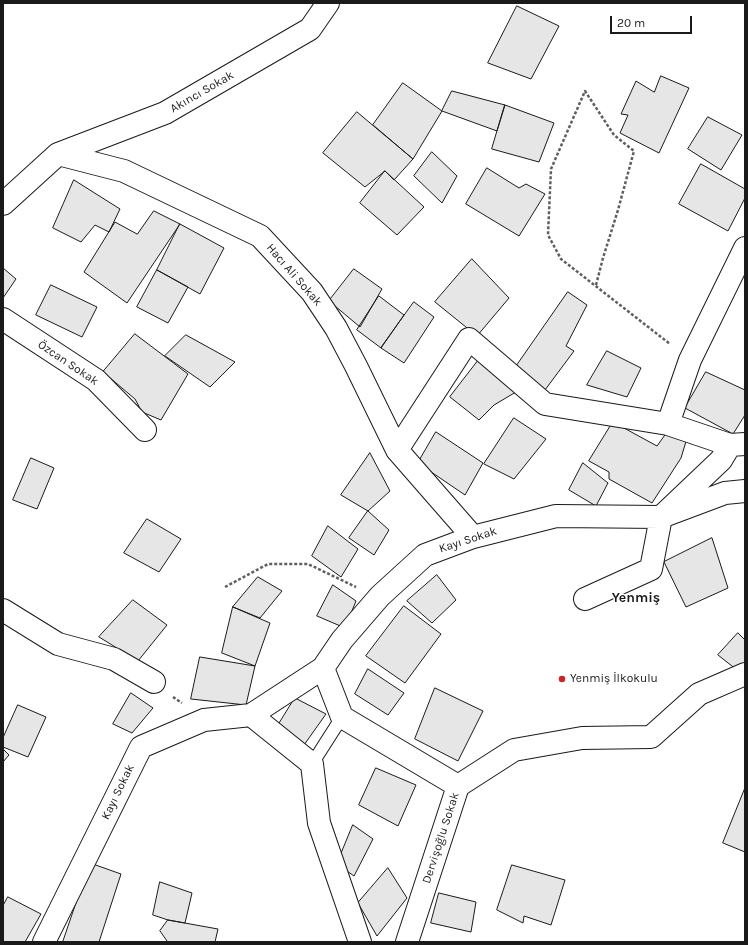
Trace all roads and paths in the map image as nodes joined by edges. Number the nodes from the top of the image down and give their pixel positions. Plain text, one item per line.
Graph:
1 (328, 3) edge
2 (58, 154) junction
3 (3, 204) edge
4 (745, 248) edge
5 (596, 285) junction
6 (3, 319) edge
7 (690, 360) junction
8 (668, 424) junction
9 (145, 430) dead end
10 (737, 444) edge
11 (397, 450) junction
12 (745, 491) edge
13 (661, 517) junction
14 (473, 537) junction
15 (225, 587) dead end
16 (380, 596) junction
17 (585, 599) dead end
18 (3, 610) edge
19 (323, 668) junction
20 (745, 674) edge
21 (154, 682) dead end
22 (251, 715) junction
23 (342, 717) junction
24 (312, 764) junction
25 (458, 786) junction
26 (44, 942) edge
27 (360, 942) edge
28 (407, 942) edge

1 - 2 street, Akıncı Sokak
2 - 3 street
2 - 11 street, Hacı Ali Sokak
4 - 7 street
5 - 5 path
5 - 7 path
6 - 9 street, Özcan Sokak
7 - 8 street
8 - 10 street
8 - 11 street
10 - 13 street
11 - 14 street, Hacı Ali Sokak
12 - 13 street, Kayı Sokak
13 - 14 street, Kayı Sokak
13 - 17 street
14 - 16 street, Kayı Sokak
15 - 16 path
16 - 19 street, Kayı Sokak
18 - 21 street
19 - 22 street, Kayı Sokak
19 - 23 street
20 - 25 street, Dervişoğlu Sokak
22 - 24 street
22 - 26 street, Kayı Sokak
23 - 24 lane
23 - 25 street
24 - 27 street
25 - 28 street, Dervişoğlu Sokak

